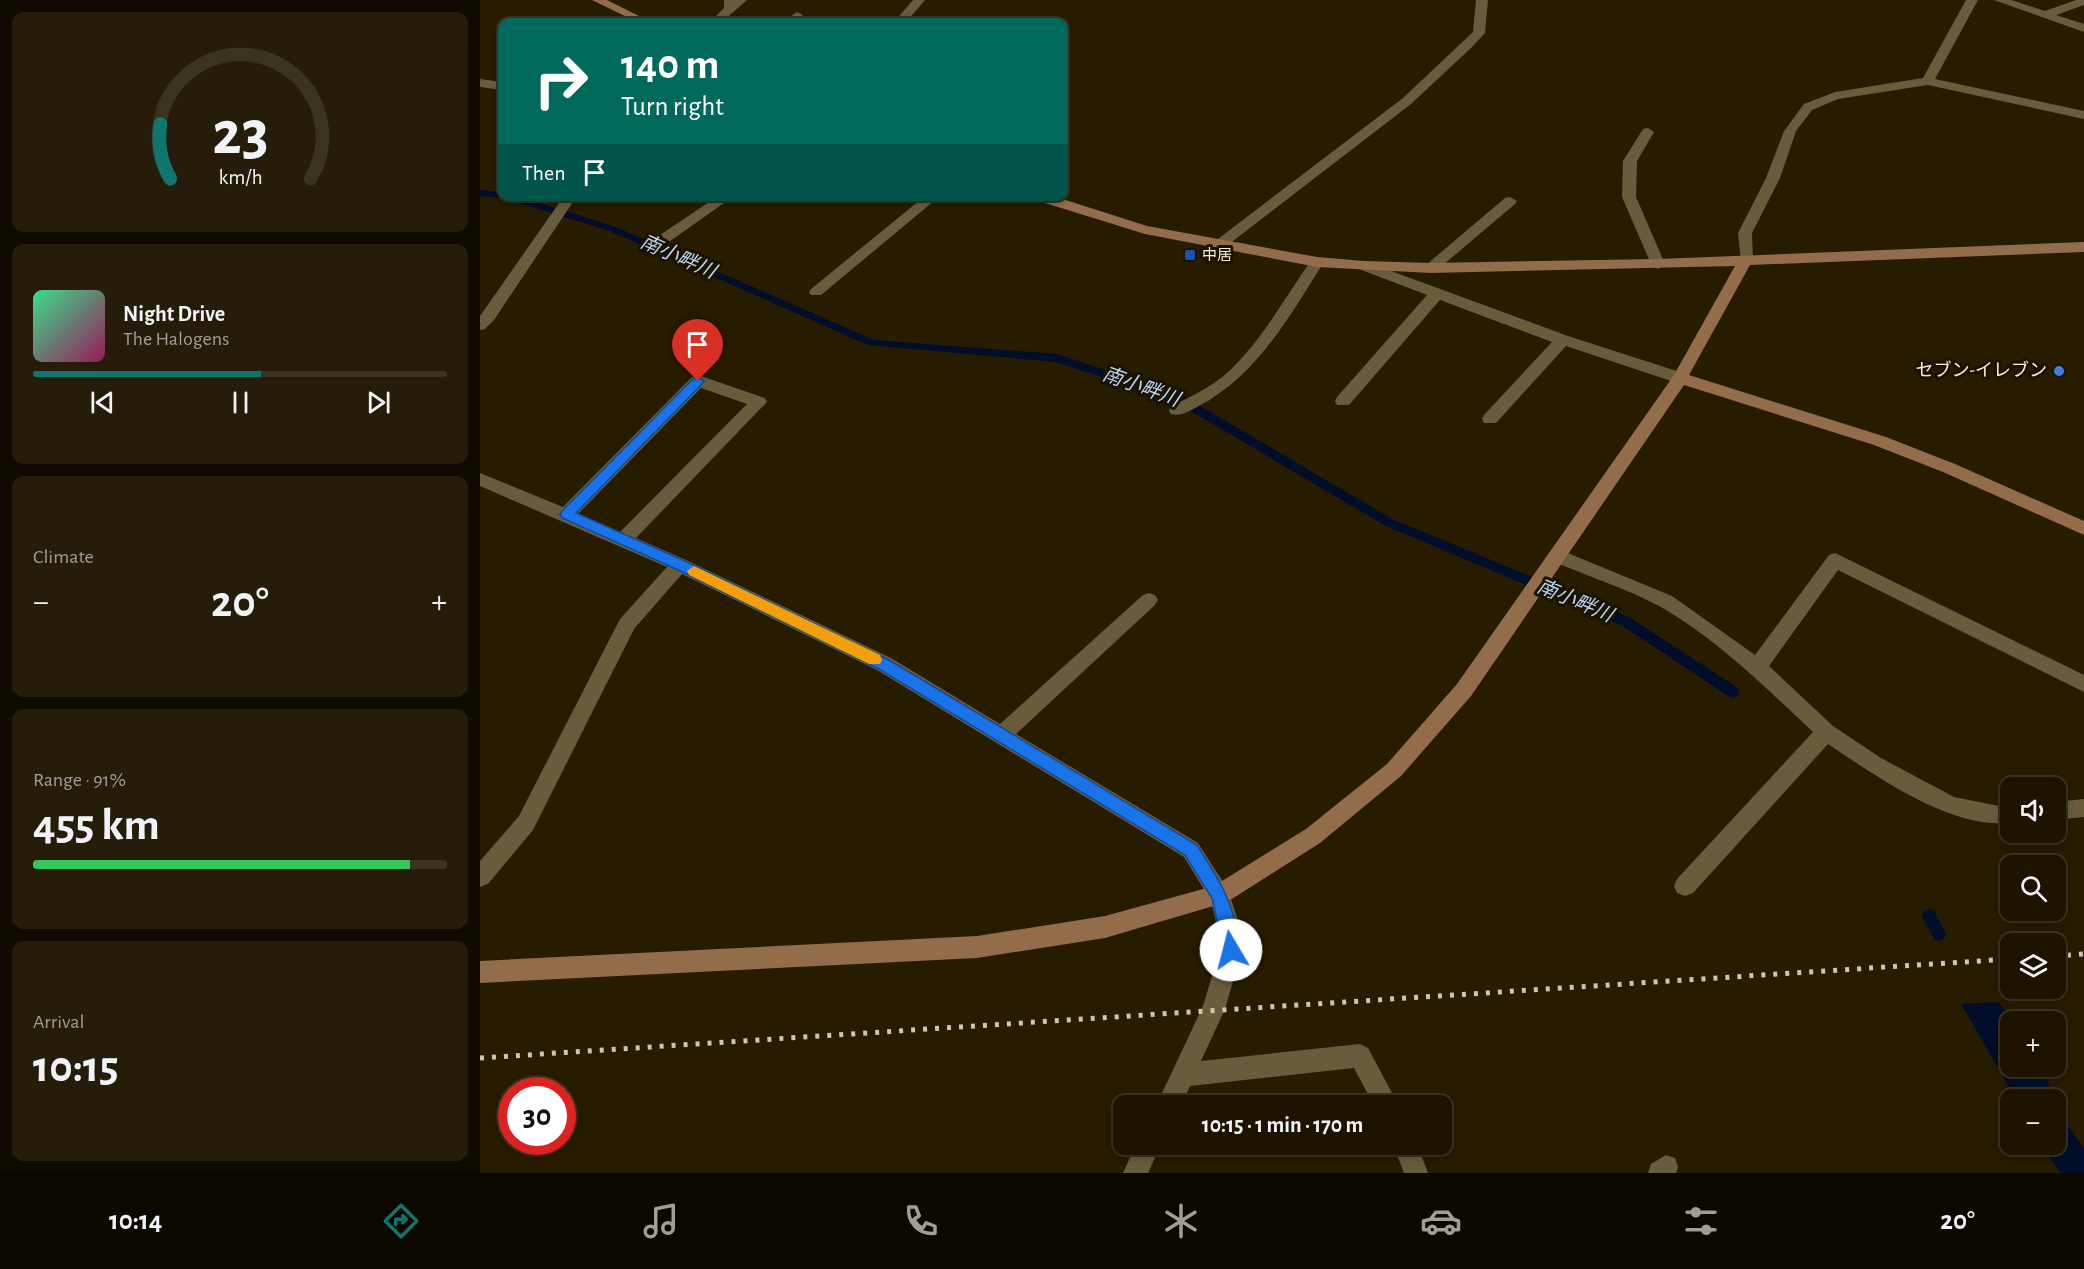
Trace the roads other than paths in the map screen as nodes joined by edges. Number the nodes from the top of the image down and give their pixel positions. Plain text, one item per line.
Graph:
1 (598, 0) edge
2 (741, 0) edge
3 (919, 0) edge
4 (1482, 0) edge
5 (1972, 0) edge
6 (2000, 0) edge
7 (2084, 1) edge
8 (730, 5) edge
9 (2048, 14) junction
10 (636, 18) edge
11 (719, 18) edge
12 (903, 18) edge
13 (2084, 28) edge
14 (1928, 81) junction
15 (480, 83) edge
16 (498, 86) edge
17 (2084, 115) edge
18 (1648, 132) dead end
19 (568, 201) edge
20 (720, 201) edge
21 (928, 201) edge
22 (1053, 201) edge
23 (1510, 201) dead end
24 (665, 238) dead end
25 (1219, 245) junction
26 (2084, 247) edge
27 (1746, 259) junction
28 (1317, 262) junction
29 (1658, 264) junction
30 (1364, 266) junction
31 (1431, 268) junction
32 (816, 292) dead end
33 (1437, 293) junction
34 (480, 325) edge
35 (1563, 340) junction
36 (1680, 378) junction
37 (1343, 401) dead end
38 (1177, 410) dead end
39 (1490, 419) dead end
40 (480, 479) edge
41 (567, 514) junction
42 (2083, 526) edge
43 (624, 539) junction
44 (1558, 556) junction
45 (681, 565) junction
46 (1149, 600) dead end
47 (1757, 667) junction
48 (2084, 684) edge
49 (1826, 732) junction
50 (1001, 735) junction
51 (2084, 808) edge
52 (2066, 809) edge
53 (2000, 815) edge
54 (480, 877) edge
55 (1684, 886) dead end
56 (1219, 895) junction
57 (480, 972) edge
58 (1184, 1074) junction
59 (1174, 1095) edge
60 (1381, 1095) edge
61 (1144, 1155) edge
62 (1409, 1155) edge
63 (1135, 1173) edge
64 (1416, 1173) edge

1 - 10 street
2 - 8 street
3 - 12 street
4 - 25 street
5 - 14 street
6 - 9 street
7 - 9 street
8 - 11 street
9 - 13 street
14 - 17 street
14 - 27 street
15 - 16 street
18 - 29 street
19 - 34 street
20 - 24 street
21 - 32 street
22 - 25 street
23 - 31 street
25 - 28 street
26 - 27 street
27 - 29 street
27 - 36 street
28 - 30 street
28 - 38 street
29 - 31 street
30 - 31 street
30 - 33 street
33 - 35 street
33 - 37 street
35 - 36 street
35 - 39 street
36 - 42 street
36 - 44 street
40 - 41 street
41 - 43 street
41 - 43 street
43 - 45 street
44 - 47 street
44 - 56 street
45 - 50 street
45 - 54 street
46 - 50 street
47 - 48 street
47 - 49 street
49 - 53 street
49 - 55 street
50 - 56 street
51 - 52 street
56 - 57 street
56 - 58 street
58 - 59 street
58 - 60 street
61 - 63 street
62 - 64 street

